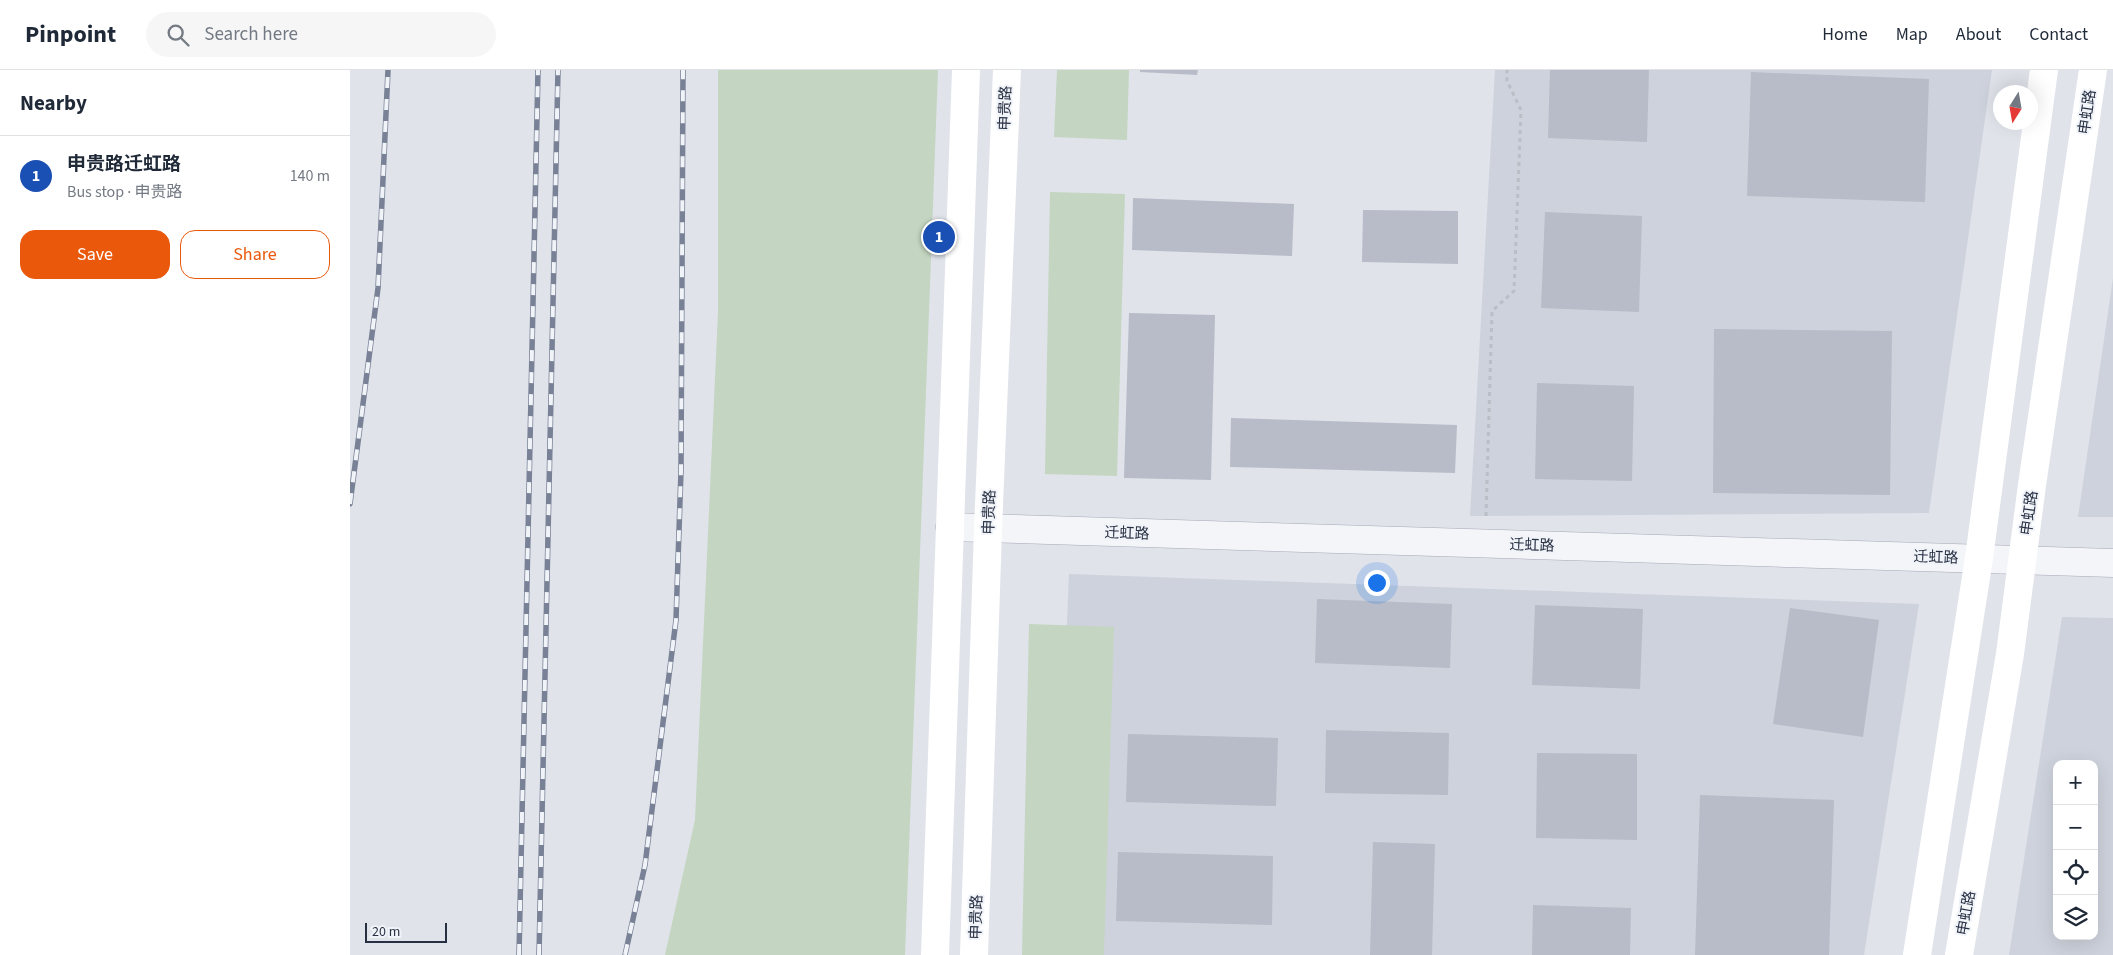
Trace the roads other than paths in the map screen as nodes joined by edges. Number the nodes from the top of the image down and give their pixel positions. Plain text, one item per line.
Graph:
1 (966, 70) edge
2 (1007, 70) edge
3 (2044, 70) edge
4 (2093, 70) edge
5 (950, 527) junction
6 (988, 529) junction
7 (1978, 558) junction
8 (2022, 560) junction
9 (2113, 563) edge
10 (935, 955) edge
11 (974, 955) edge
12 (1917, 955) edge
13 (1959, 955) edge

1 - 5 main road
2 - 6 main road, 申贵路
3 - 7 main road
4 - 8 main road, 申虹路
5 - 6 street, 迁虹路
5 - 10 main road
6 - 7 street, 迁虹路
6 - 11 main road, 申贵路
7 - 8 street, 迁虹路
7 - 12 main road
8 - 9 street, 迁虹路
8 - 13 main road, 申虹路

